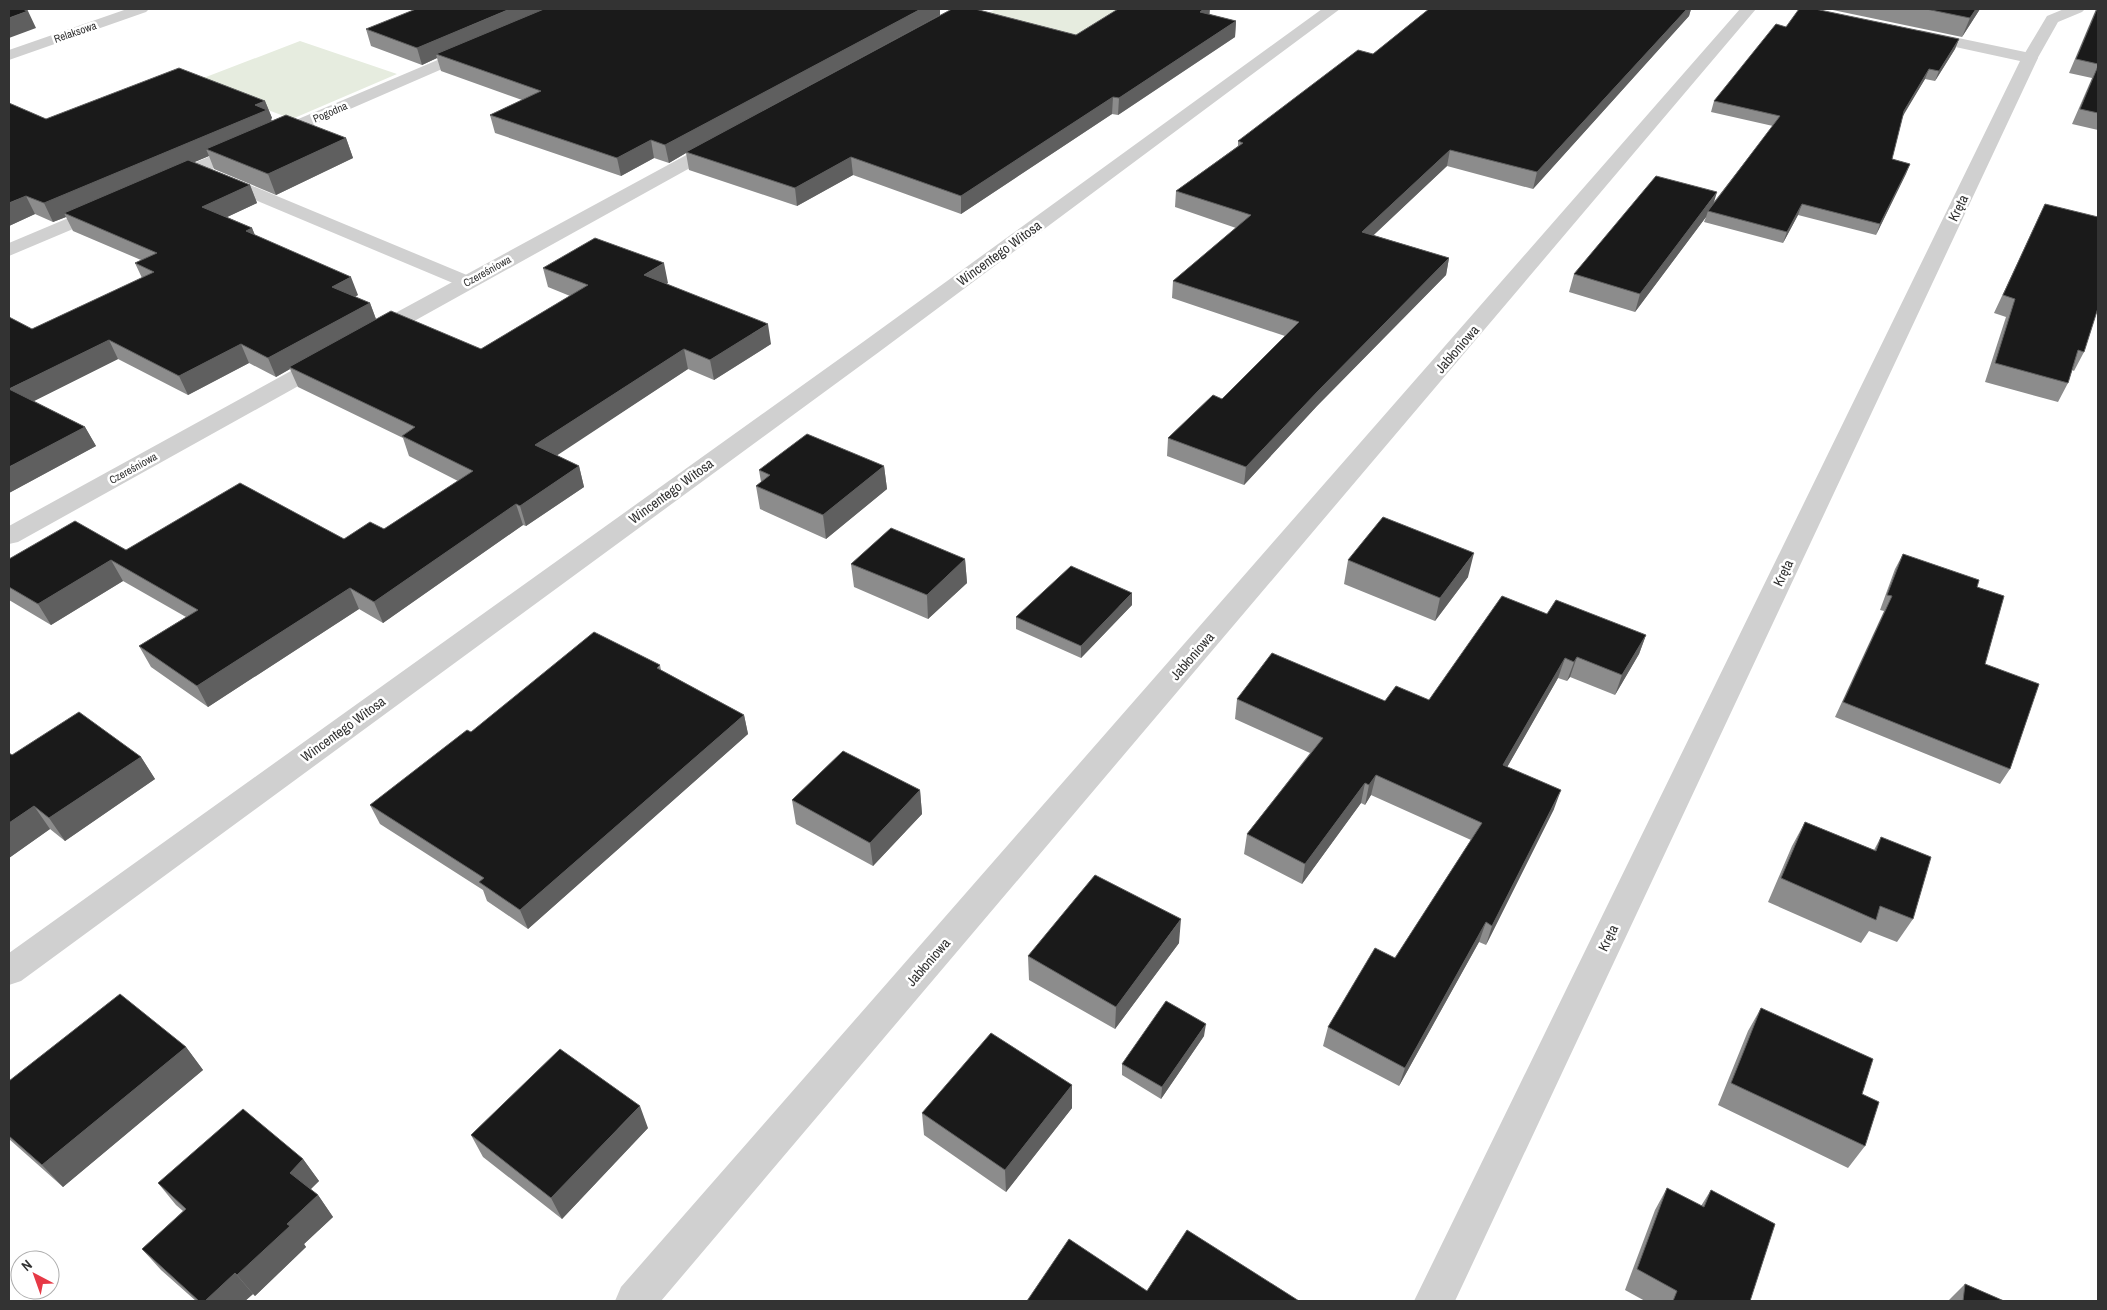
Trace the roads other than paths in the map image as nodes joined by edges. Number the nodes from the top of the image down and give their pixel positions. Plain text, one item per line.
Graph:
1 (140, 9) edge
2 (1332, 9) edge
3 (1748, 9) edge
4 (2078, 9) edge
5 (1895, 29) edge
6 (485, 45) edge
7 (9, 55) edge
8 (2030, 58) junction
9 (734, 136) edge
10 (196, 169) junction
11 (149, 190) edge
12 (122, 201) edge
13 (9, 250) edge
14 (467, 282) junction
15 (9, 536) edge
16 (9, 971) edge
17 (635, 1301) edge
18 (1434, 1301) edge

1 - 7 street, Relaksowa
2 - 16 street, Wincentego Witosa
3 - 17 street, Jabłoniowa
4 - 8 street, Kręta
5 - 8 street
6 - 10 street, Pogodna
8 - 18 street, Kręta
9 - 14 street, Czereśniowa
10 - 11 street, Pogodna
10 - 14 street
12 - 13 street
14 - 15 street, Czereśniowa

